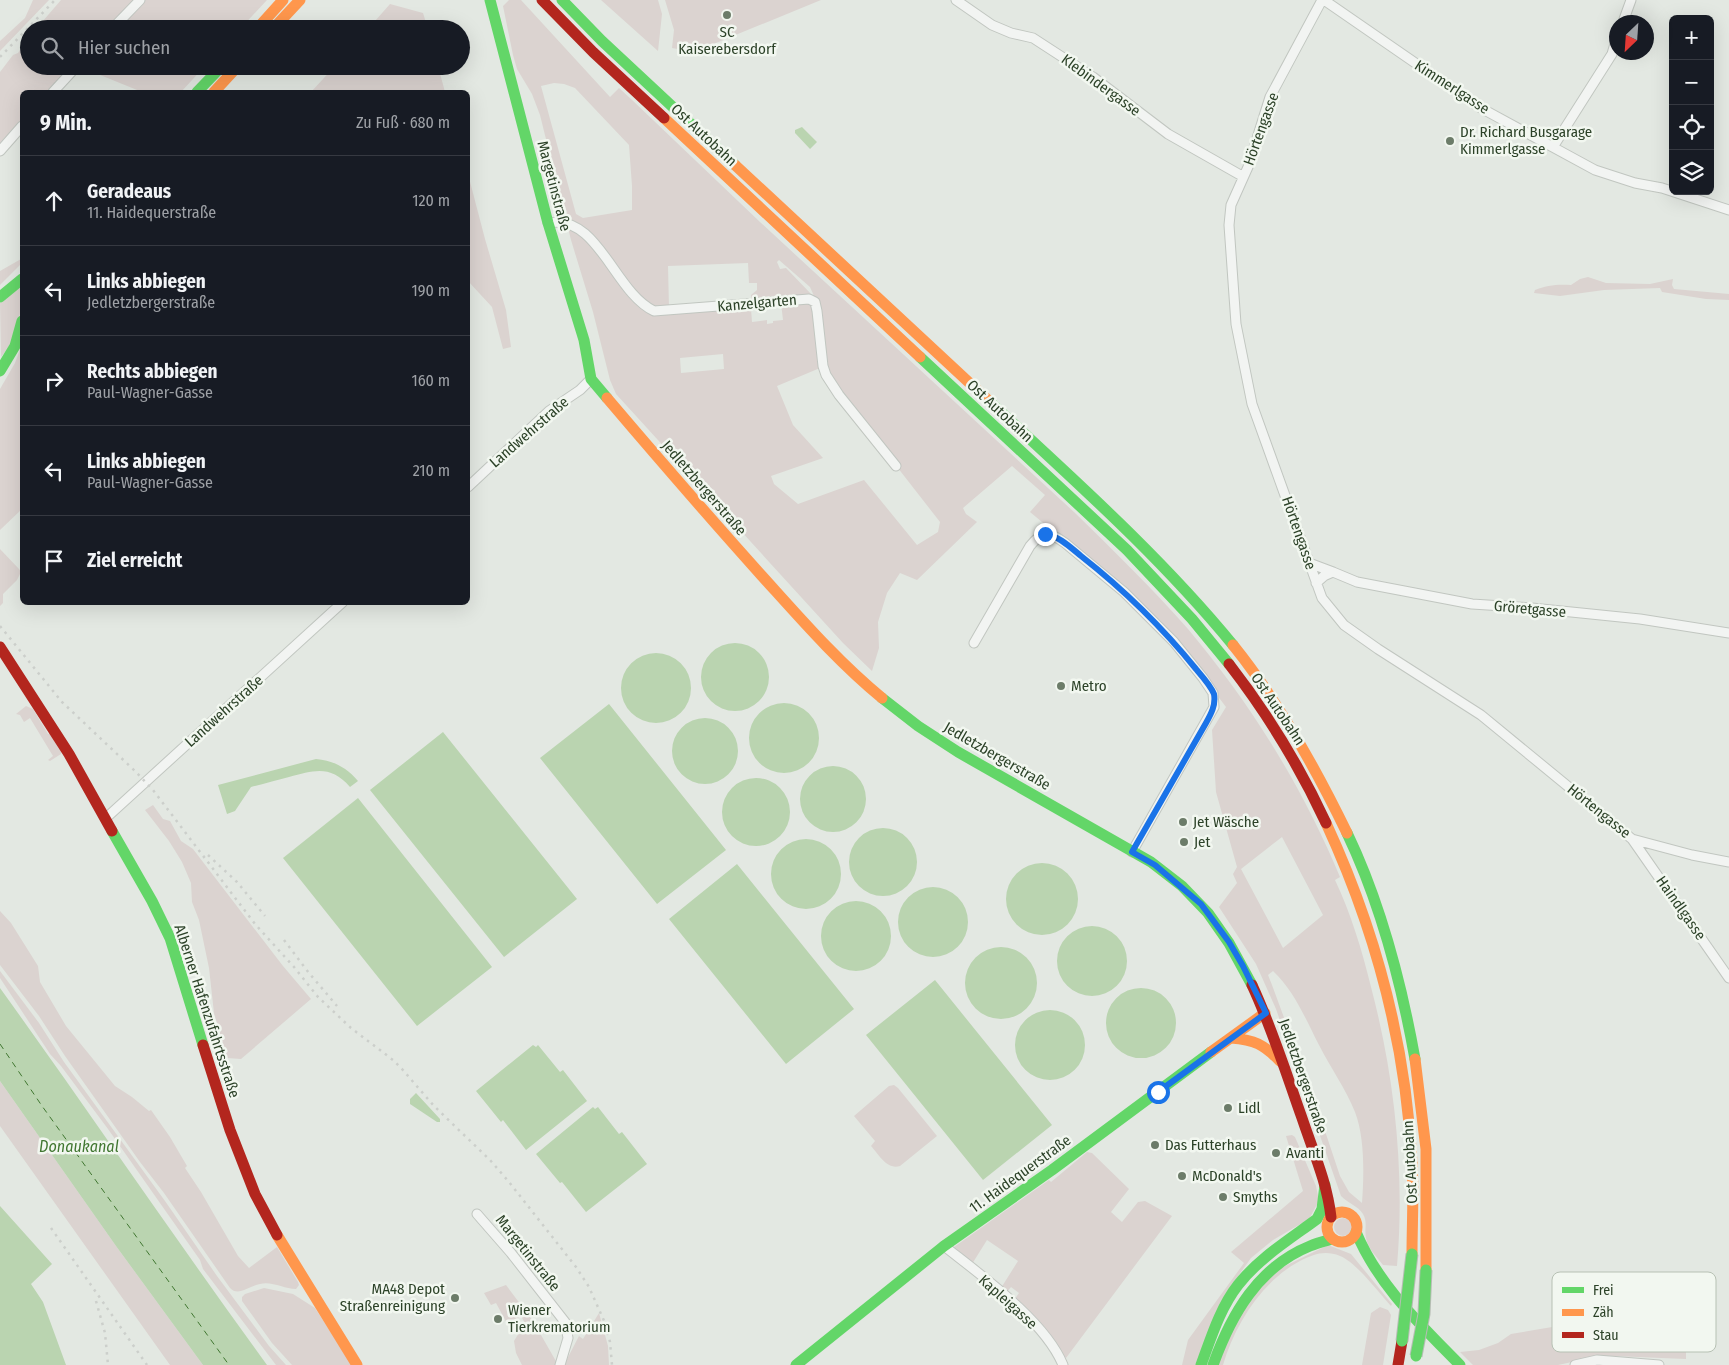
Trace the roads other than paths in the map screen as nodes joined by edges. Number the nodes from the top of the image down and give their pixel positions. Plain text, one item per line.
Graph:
1 (140, 0) edge
2 (283, 0) edge
3 (300, 0) edge
4 (490, 0) edge
5 (542, 0) edge
6 (562, 0) edge
7 (956, 0) edge
8 (1323, 0) edge
9 (1631, 0) edge
10 (1626, 15) edge
11 (121, 20) edge
12 (265, 20) edge
13 (281, 20) edge
14 (1609, 59) edge
15 (69, 75) edge
16 (213, 75) edge
17 (230, 75) edge
18 (55, 90) edge
19 (199, 90) edge
20 (216, 90) edge
21 (20, 128) edge
22 (1553, 147) junction
23 (0, 150) edge
24 (1242, 176) junction
25 (1729, 210) edge
26 (548, 223) junction
27 (20, 281) edge
28 (0, 297) edge
29 (20, 328) edge
30 (0, 368) edge
31 (591, 379) junction
32 (896, 466) dead end
33 (470, 485) edge
34 (1309, 562) junction
35 (1333, 572) junction
36 (1316, 583) junction
37 (340, 605) edge
38 (1729, 633) edge
39 (974, 643) dead end
40 (0, 647) edge
41 (106, 818) junction
42 (1632, 839) junction
43 (1132, 852) junction
44 (1729, 862) edge
45 (1729, 978) edge
46 (1266, 1013) junction
47 (1231, 1038) junction
48 (1284, 1065) junction
49 (1325, 1185) junction
50 (1345, 1213) junction
51 (477, 1214) dead end
52 (1331, 1217) junction
53 (1356, 1232) junction
54 (1334, 1236) junction
55 (1284, 1244) junction
56 (944, 1246) junction
57 (1378, 1276) junction
58 (1415, 1361) edge
59 (357, 1365) edge
60 (560, 1365) edge
61 (796, 1365) edge
62 (1062, 1365) edge
63 (1201, 1365) edge
64 (1213, 1365) edge
65 (1398, 1365) edge
66 (1460, 1365) edge
67 (1575, 1365) edge
68 (1659, 1365) edge

1 - 11 street
2 - 12 main road
3 - 13 main road
4 - 26 main road, Margetinstraße
5 - 65 main road, Ost Autobahn, bridge
6 - 58 main road, Ost Autobahn, bridge
7 - 24 street, Klebindergasse
8 - 22 street, Kimmerlgasse
8 - 24 street, Hörtengasse
9 - 10 street
14 - 22 street
15 - 18 street
16 - 19 main road
17 - 20 main road
21 - 23 street
22 - 25 street, Kimmerlgasse
24 - 34 street, Hörtengasse
26 - 31 main road, Margetinstraße
26 - 32 street, Kanzelgarten
27 - 28 main road
29 - 30 main road
31 - 33 street, Landwehrstraße
31 - 43 main road, Jedletzbergerstraße
34 - 35 street, Gröretgasse
34 - 36 street, Hörtengasse
35 - 36 street
35 - 38 street, Gröretgasse
36 - 42 street, Hörtengasse
37 - 41 street, Landwehrstraße
39 - 43 street
40 - 41 main road, Alberner Hafenzufahrtsstraße
41 - 59 main road, Alberner Hafenzufahrtsstraße
42 - 44 street, Hörtengasse
42 - 45 street, Haindlgasse
43 - 46 main road, Jedletzbergerstraße
46 - 47 main road, 11. Haidequerstraße
46 - 48 main road, Jedletzbergerstraße
47 - 48 main road
47 - 56 main road, 11. Haidequerstraße
48 - 49 main road, Jedletzbergerstraße
49 - 50 main road, Jedletzbergerstraße
49 - 52 main road, Jedletzbergerstraße
49 - 55 main road
50 - 52 main road
50 - 53 main road
51 - 60 street, Margetinstraße
52 - 54 main road
53 - 54 main road
53 - 57 main road
54 - 55 main road
54 - 57 main road
54 - 64 main road
55 - 63 main road
56 - 61 main road, 11. Haidequerstraße
56 - 62 street, Kapleigasse
57 - 66 main road
67 - 68 street

